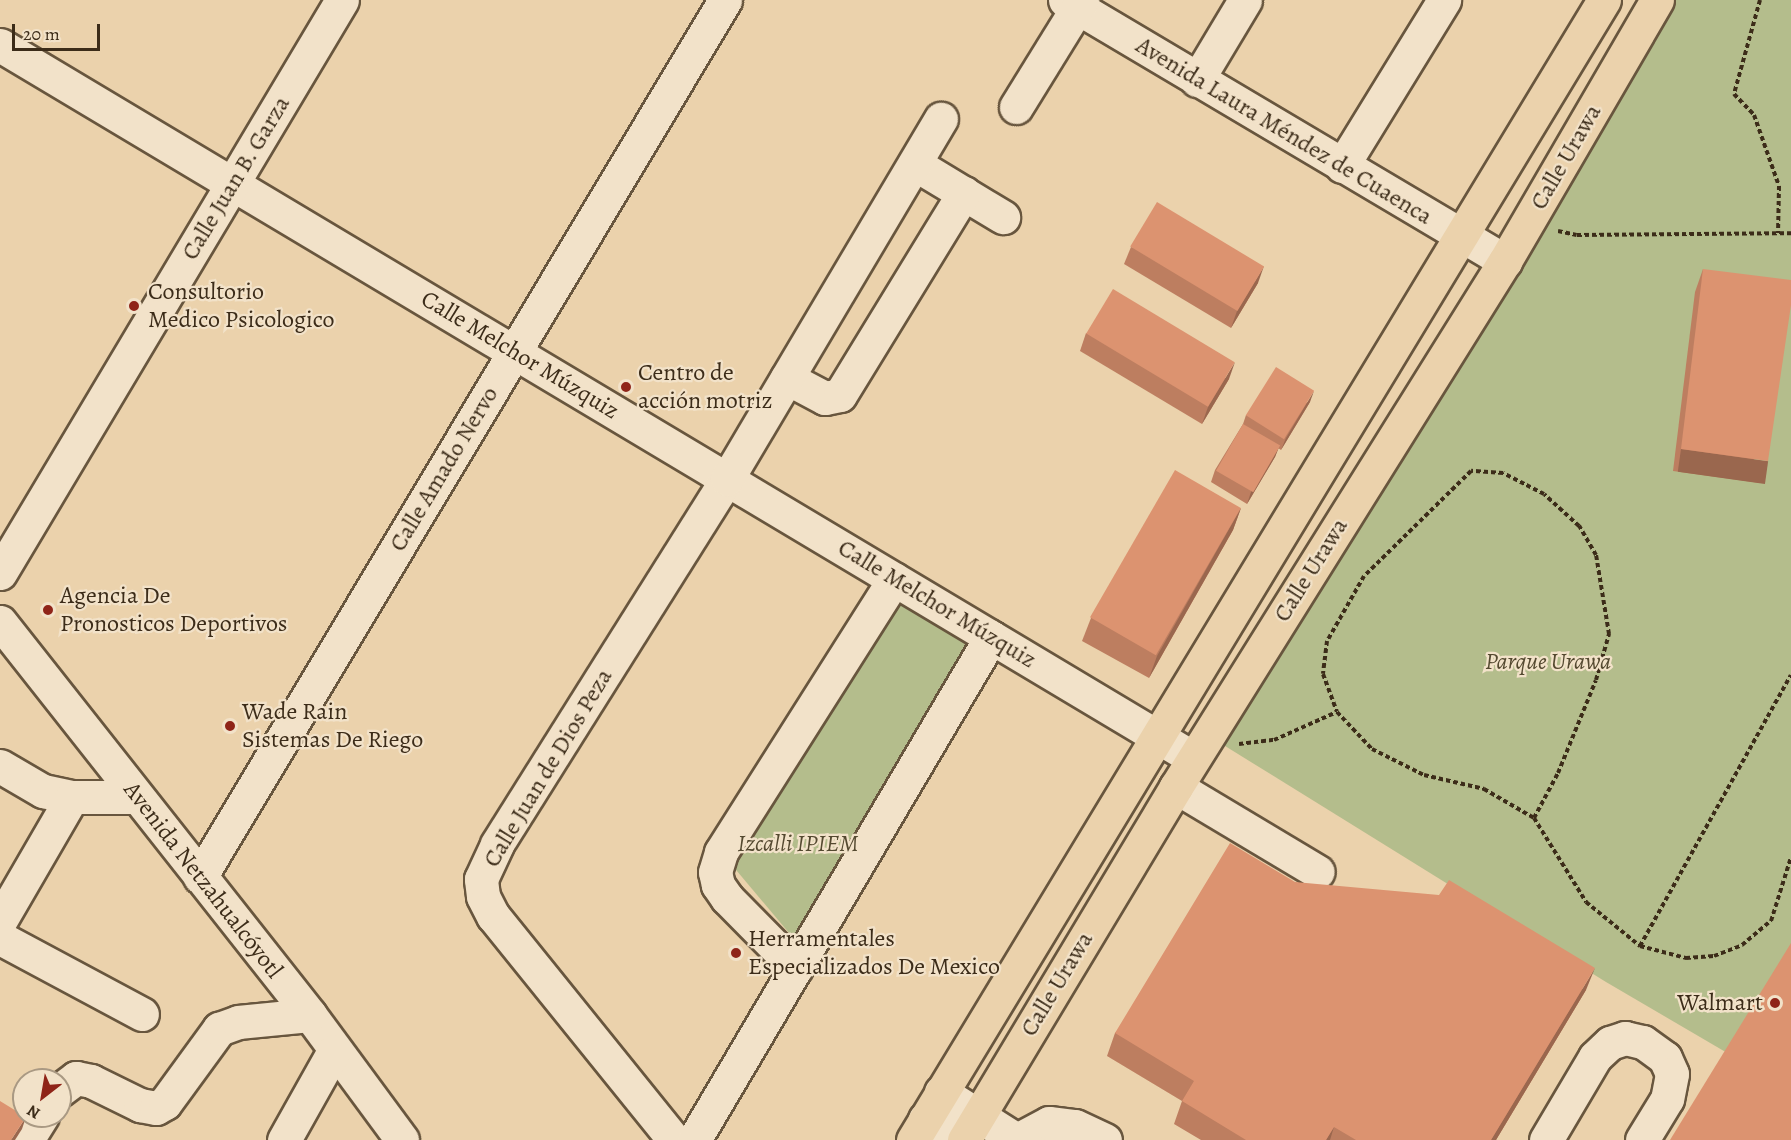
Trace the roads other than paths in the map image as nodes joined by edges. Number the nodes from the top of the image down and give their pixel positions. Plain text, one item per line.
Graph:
1 (342, 0) edge
2 (724, 0) edge
3 (1245, 0) edge
4 (1444, 0) edge
5 (1604, 0) edge
6 (1658, 0) edge
7 (1075, 2) edge
8 (0, 45) edge
9 (1197, 80) junction
10 (1016, 107) dead end
11 (941, 119) dead end
12 (915, 164) junction
13 (1342, 166) junction
14 (232, 184) junction
15 (964, 193) junction
16 (1004, 217) dead end
17 (1462, 237) junction
18 (1505, 261) junction
19 (514, 352) junction
20 (787, 378) junction
21 (727, 479) junction
22 (0, 573) edge
23 (894, 579) junction
24 (0, 622) edge
25 (991, 637) junction
26 (1157, 735) junction
27 (1200, 748) junction
28 (0, 766) edge
29 (1176, 787) junction
30 (72, 797) junction
31 (137, 797) junction
32 (1318, 872) dead end
33 (200, 876) junction
34 (0, 921) edge
35 (0, 938) edge
36 (796, 968) junction
37 (142, 1014) dead end
38 (310, 1015) junction
39 (334, 1051) junction
40 (72, 1081) edge
41 (926, 1117) edge
42 (967, 1134) edge
43 (284, 1140) edge
44 (402, 1140) edge
45 (674, 1140) edge
46 (694, 1140) edge
47 (1017, 1140) edge
48 (1105, 1140) edge
49 (1546, 1140) edge
50 (1642, 1140) edge

1 - 14 street, Calle Juan B. Garza
2 - 19 street, Calle Amado Nervo
3 - 9 street
4 - 13 street
5 - 17 main road, Calle Urawa
6 - 18 main road, Calle Urawa
7 - 9 street, Avenida Laura Méndez de Cuaenca
7 - 10 street
8 - 14 street, Calle Melchor Múzquiz
9 - 13 street, Avenida Laura Méndez de Cuaenca
11 - 12 street, Calle Juan de Dios Peza
12 - 15 street
12 - 20 street, Calle Juan de Dios Peza
13 - 17 street, Avenida Laura Méndez de Cuaenca
14 - 19 street, Calle Melchor Múzquiz
14 - 22 street, Calle Juan B. Garza
15 - 16 street
15 - 20 street
17 - 18 street, Avenida Laura Méndez de Cuaenca
17 - 26 main road, Calle Urawa
18 - 27 main road, Calle Urawa
19 - 21 street, Calle Melchor Múzquiz
19 - 33 street, Calle Amado Nervo
20 - 21 street, Calle Juan de Dios Peza
21 - 23 street, Calle Melchor Múzquiz
21 - 45 street, Calle Juan de Dios Peza
23 - 25 street, Calle Melchor Múzquiz
23 - 36 street
24 - 31 street, Avenida Netzahualcóyotl
25 - 26 street, Calle Melchor Múzquiz
25 - 36 street
26 - 27 street, Calle Melchor Múzquiz
26 - 41 main road, Calle Urawa
27 - 29 main road, Calle Urawa
28 - 30 street
29 - 32 street
29 - 42 main road, Calle Urawa
30 - 31 street
30 - 34 street
31 - 33 street, Avenida Netzahualcóyotl
33 - 38 street, Avenida Netzahualcóyotl
35 - 37 street
36 - 46 street
38 - 39 street, Avenida Netzahualcóyotl
38 - 40 street
39 - 43 street
39 - 44 street, Avenida Netzahualcóyotl
41 - 42 street
42 - 47 street
47 - 48 street
49 - 50 street

